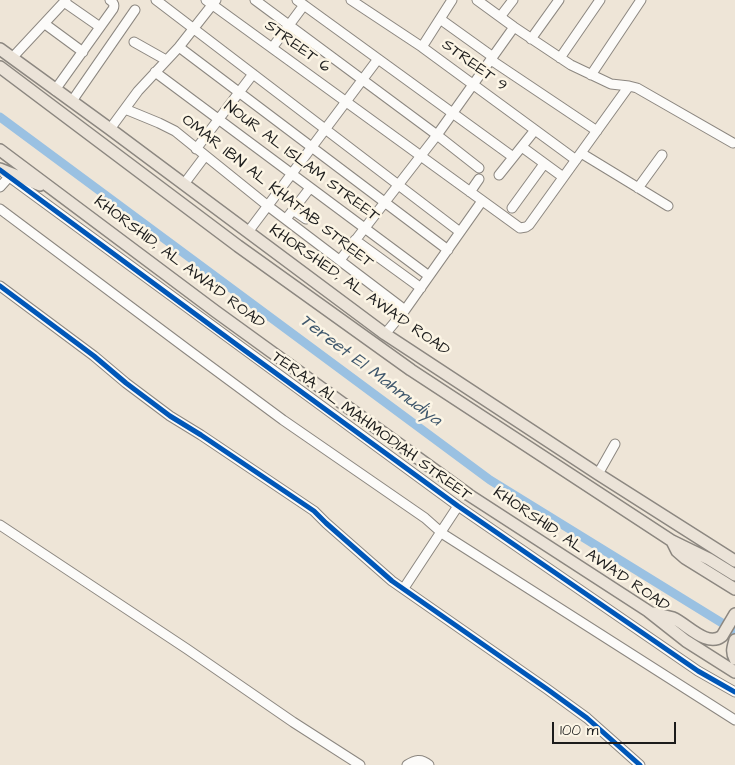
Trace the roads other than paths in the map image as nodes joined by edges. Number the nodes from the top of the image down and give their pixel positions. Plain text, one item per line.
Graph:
1 (156, 0) edge
2 (255, 0) edge
3 (452, 0) edge
4 (477, 0) edge
5 (513, 0) edge
6 (558, 0) edge
7 (600, 0) edge
8 (641, 0) edge
9 (65, 1) edge
10 (354, 1) edge
11 (211, 2) edge
12 (112, 3) edge
13 (300, 3) edge
14 (134, 10) dead end
15 (500, 17) junction
16 (440, 19) junction
17 (45, 24) junction
18 (289, 25) junction
19 (100, 27) junction
20 (514, 27) junction
21 (194, 29) junction
22 (531, 39) junction
23 (134, 42) dead end
24 (179, 47) junction
25 (422, 47) junction
26 (272, 48) junction
27 (0, 49) edge
28 (83, 52) junction
29 (12, 58) junction
30 (492, 58) junction
31 (560, 58) junction
32 (378, 59) junction
33 (166, 60) junction
34 (0, 67) edge
35 (154, 72) junction
36 (253, 74) junction
37 (36, 75) junction
38 (591, 75) junction
39 (362, 80) junction
40 (473, 84) junction
41 (629, 86) junction
42 (55, 90) junction
43 (239, 92) junction
44 (72, 101) junction
45 (346, 101) junction
46 (125, 109) junction
47 (453, 113) junction
48 (66, 116) junction
49 (218, 120) junction
50 (110, 129) junction
51 (325, 129) junction
52 (535, 130) junction
53 (597, 130) junction
54 (437, 135) junction
55 (733, 143) dead end
56 (312, 147) junction
57 (522, 147) junction
58 (196, 149) junction
59 (0, 150) edge
60 (662, 155) dead end
61 (205, 156) junction
62 (421, 156) junction
63 (578, 156) junction
64 (513, 157) junction
65 (544, 164) junction
66 (479, 168) dead end
67 (0, 170) edge
68 (292, 174) junction
69 (499, 175) dead end
70 (9, 177) junction
71 (563, 177) junction
72 (479, 179) dead end
73 (184, 184) junction
74 (398, 185) junction
75 (0, 187) edge
76 (310, 188) junction
77 (638, 188) junction
78 (57, 192) junction
79 (470, 192) junction
80 (482, 201) junction
81 (385, 202) junction
82 (268, 206) junction
83 (668, 206) dead end
84 (512, 208) dead end
85 (0, 209) edge
86 (293, 210) junction
87 (306, 219) dead end
88 (286, 220) junction
89 (365, 228) junction
90 (248, 232) junction
91 (460, 232) junction
92 (356, 240) junction
93 (448, 250) junction
94 (340, 260) junction
95 (429, 276) junction
96 (0, 286) edge
97 (420, 288) junction
98 (405, 310) junction
99 (385, 334) junction
100 (615, 444) dead end
101 (598, 474) junction
102 (458, 506) junction
103 (0, 525) edge
104 (441, 532) junction
105 (672, 541) junction
106 (735, 561) edge
107 (735, 575) edge
108 (404, 588) junction
109 (735, 589) edge
110 (648, 611) junction
111 (735, 614) edge
112 (735, 640) edge
113 (735, 658) edge
114 (735, 672) edge
115 (735, 692) edge
116 (735, 720) edge
117 (360, 765) edge
118 (408, 765) edge
119 (429, 765) edge
120 (640, 765) edge

1 - 21 street
2 - 18 street
3 - 16 street
4 - 15 street
5 - 15 street
6 - 22 street
7 - 31 street
8 - 38 street
9 - 17 street
9 - 19 street
10 - 25 street, STREET 9
11 - 21 street
11 - 26 street, STREET 6
12 - 19 street
13 - 18 street
13 - 32 street
14 - 44 street
15 - 20 street
16 - 25 street
16 - 30 street
17 - 28 street
17 - 29 street
18 - 26 street
18 - 39 street
19 - 28 street
20 - 22 street
20 - 30 street
21 - 24 street
21 - 36 street
22 - 31 street
23 - 33 street
24 - 33 street
24 - 43 street
25 - 40 street, STREET 9
26 - 45 street, STREET 6
27 - 29 main road, KHORSHED, AL AWA'D ROAD
28 - 42 street
29 - 37 main road, KHORSHED, AL AWA'D ROAD
30 - 40 street
30 - 53 street
31 - 38 street
32 - 39 street
32 - 47 street
33 - 35 street
34 - 48 main road, KHORSHED, AL AWA'D ROAD
35 - 46 street
35 - 49 street, NOUR AL ISLAM STREET
36 - 43 street
36 - 51 street
37 - 42 main road, KHORSHED, AL AWA'D ROAD
37 - 48 main road
38 - 41 street
39 - 45 street
39 - 54 street
40 - 47 street
40 - 52 street, STREET 9
41 - 53 street
41 - 55 street
42 - 44 main road, KHORSHED, AL AWA'D ROAD
43 - 49 street
43 - 56 street
44 - 50 main road, KHORSHED, AL AWA'D ROAD
45 - 51 street
45 - 62 street, STREET 6
46 - 50 street
46 - 58 street, OMAR IBN AL KHATAB STREET
47 - 54 street
47 - 64 street
48 - 105 main road, KHORSHED, AL AWA'D ROAD
49 - 58 street
49 - 68 street, NOUR AL ISLAM STREET
50 - 73 main road, KHORSHED, AL AWA'D ROAD
51 - 56 street
51 - 74 street
52 - 57 street
52 - 63 street, STREET 9
53 - 63 street
54 - 62 street
54 - 66 street
56 - 68 street
56 - 81 street
57 - 64 street
57 - 65 street
58 - 61 street, OMAR IBN AL KHATAB STREET
59 - 78 main road, KHORSHID, AL AWA'D ROAD
60 - 77 street
61 - 73 street
61 - 82 street, OMAR IBN AL KHATAB STREET
62 - 74 street
62 - 79 street, STREET 6
63 - 71 street
63 - 77 street, STREET 9
64 - 69 street
65 - 71 street
65 - 84 street
67 - 70 street, TERAA AL MAHMODIAH STREET
67 - 78 main road
68 - 76 street, NOUR AL ISLAM STREET
68 - 82 street
70 - 75 street
70 - 102 street, TERAA AL MAHMODIAH STREET
71 - 80 street, STREET 6
72 - 79 street
73 - 90 main road, KHORSHED, AL AWA'D ROAD
74 - 81 street
74 - 91 street
76 - 86 street
76 - 89 street, NOUR AL ISLAM STREET
77 - 83 street, STREET 9
78 - 110 main road, KHORSHID, AL AWA'D ROAD
79 - 80 street, STREET 6
80 - 91 street
81 - 89 street
81 - 93 street
82 - 88 street, OMAR IBN AL KHATAB STREET
82 - 90 street
85 - 104 street
86 - 87 street
86 - 88 street
88 - 94 street, OMAR IBN AL KHATAB STREET
89 - 92 street
89 - 95 street, NOUR AL ISLAM STREET
90 - 99 main road, KHORSHED, AL AWA'D ROAD
91 - 93 street
92 - 94 street
92 - 97 street
93 - 95 street
94 - 98 street, OMAR IBN AL KHATAB STREET
95 - 97 street
96 - 108 street
97 - 98 street
98 - 99 street
99 - 101 main road, KHORSHED, AL AWA'D ROAD
100 - 101 street
101 - 106 main road, KHORSHED, AL AWA'D ROAD
102 - 104 street
102 - 115 street, TERAA AL MAHMODIAH STREET
103 - 117 street
104 - 108 street
104 - 116 street
105 - 107 main road, KHORSHED, AL AWA'D ROAD
105 - 109 main road
108 - 120 street
110 - 111 main road
110 - 114 main road, KHORSHID, AL AWA'D ROAD
112 - 113 main road
118 - 119 street

